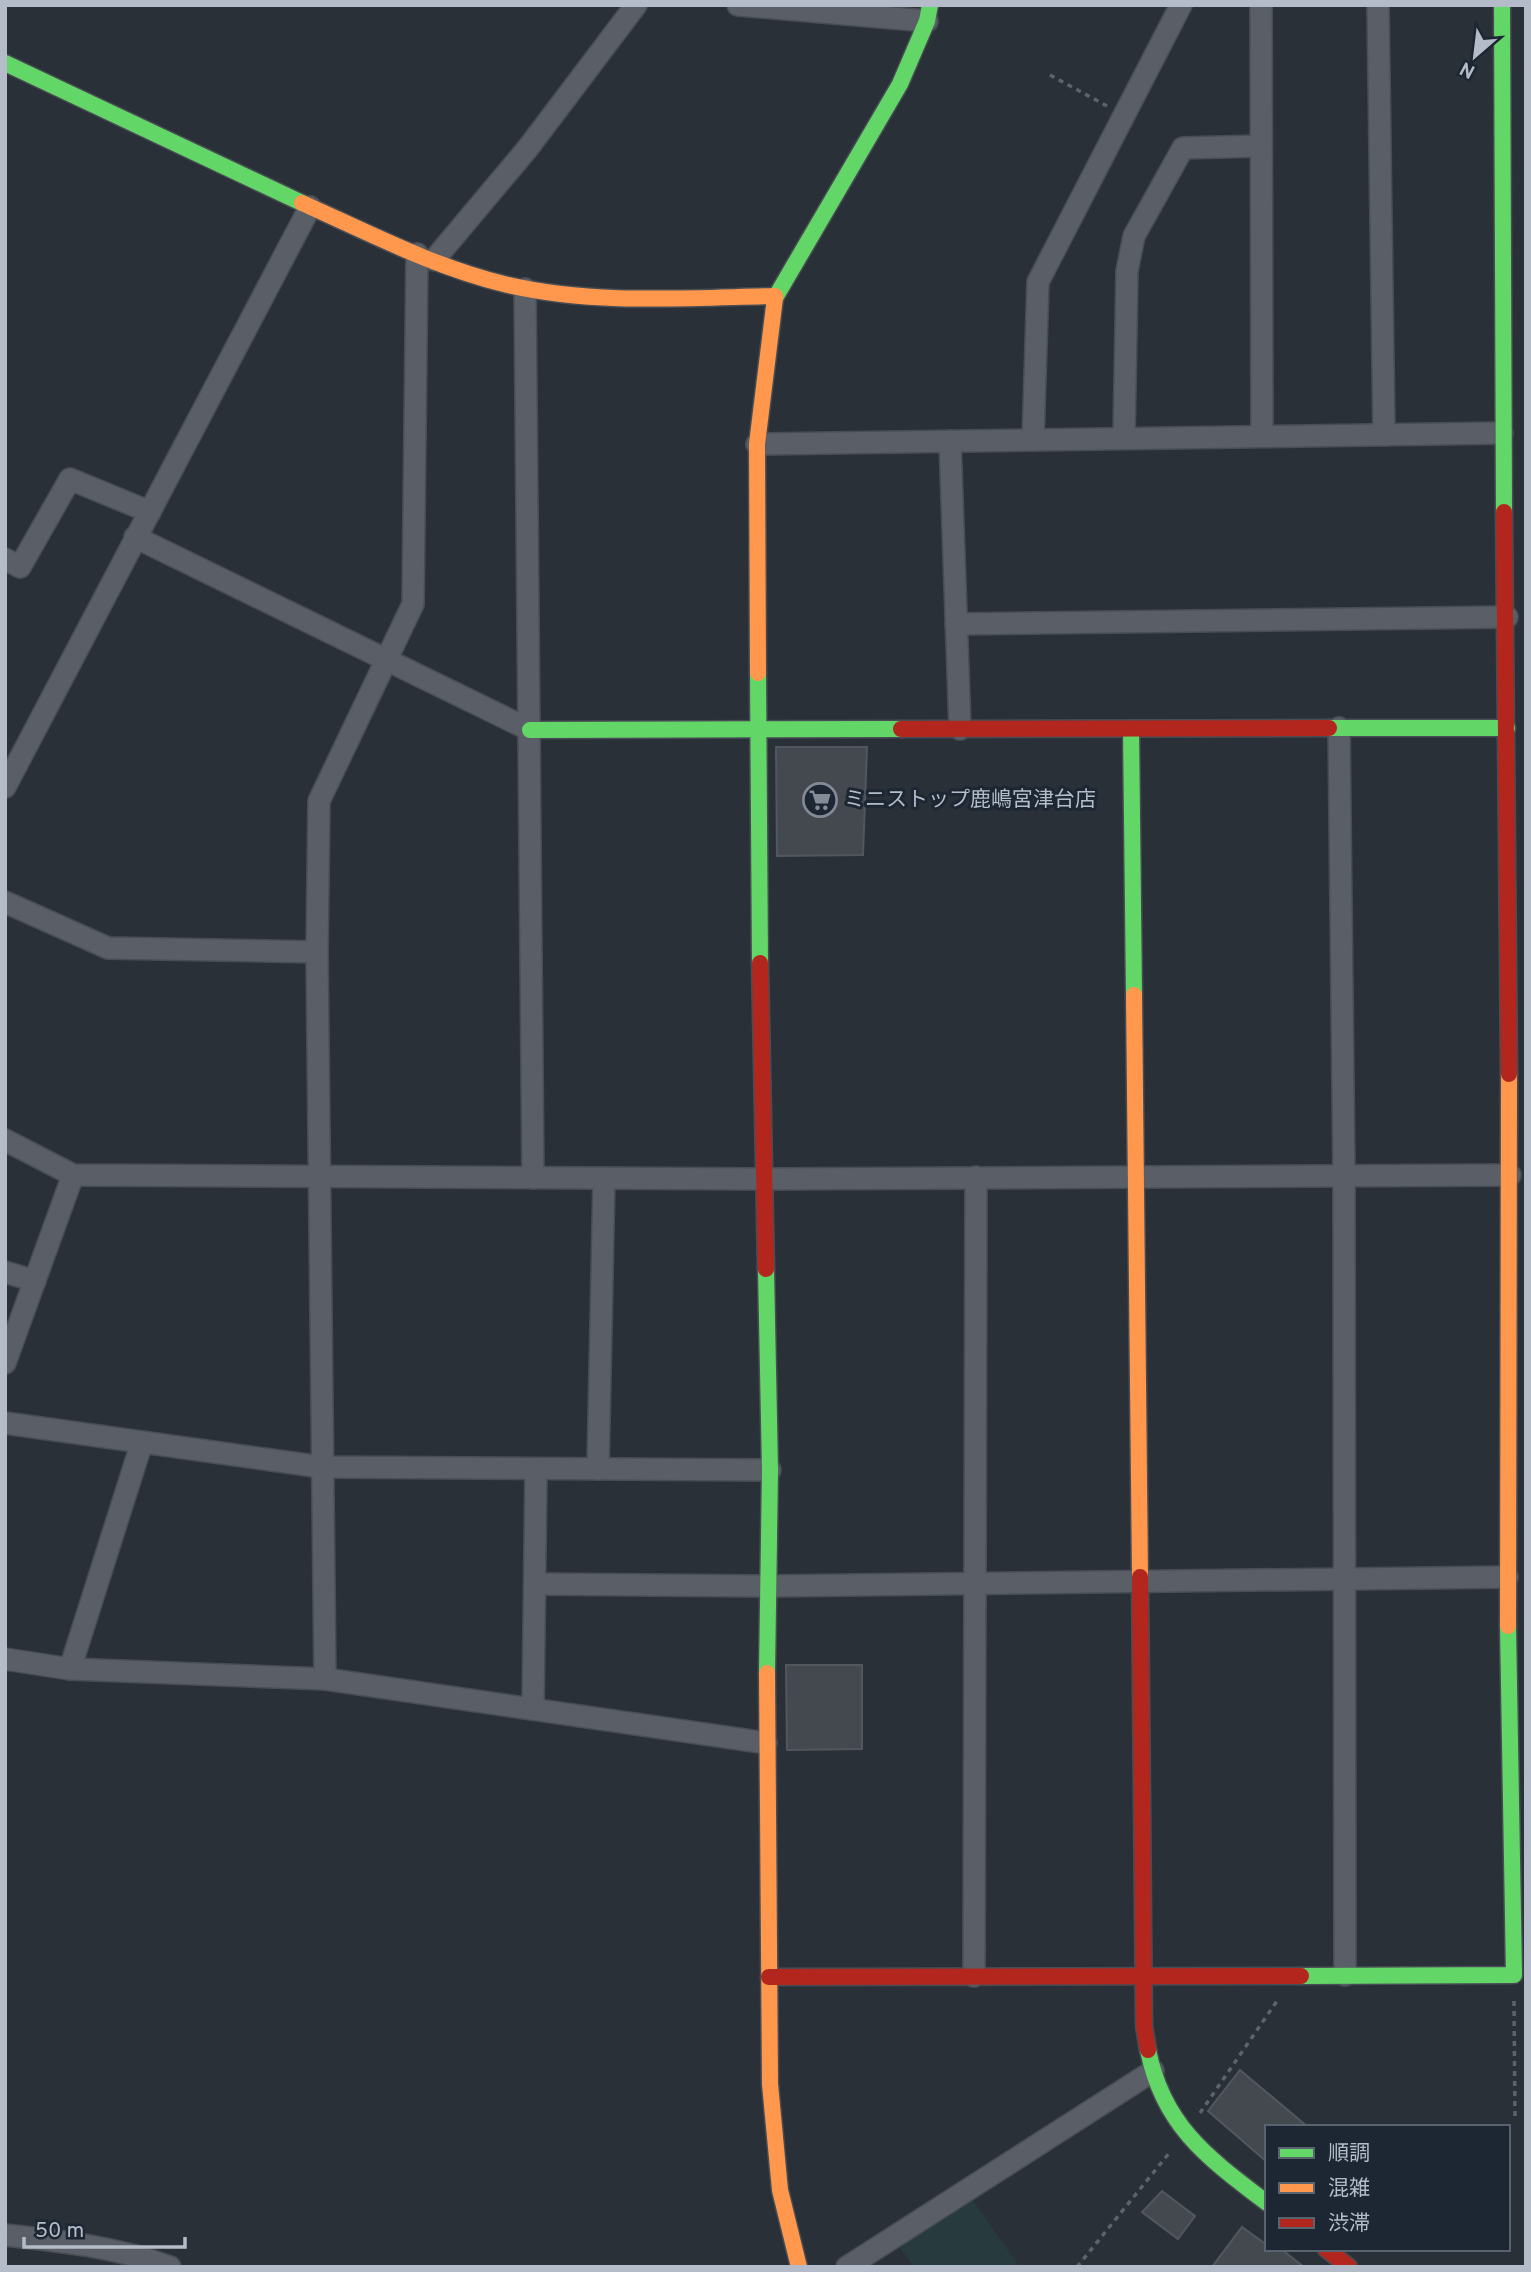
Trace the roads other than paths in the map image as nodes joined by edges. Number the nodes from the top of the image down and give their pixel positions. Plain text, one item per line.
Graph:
1 (636, 5) edge
2 (738, 5) edge
3 (1181, 5) edge
4 (1261, 5) edge
5 (1378, 5) edge
6 (1502, 5) edge
7 (928, 13) edge
8 (5, 63) edge
9 (1261, 146) junction
10 (310, 207) junction
11 (426, 257) junction
12 (525, 289) junction
13 (775, 296) junction
14 (1502, 433) junction
15 (1384, 435) junction
16 (1262, 436) junction
17 (1124, 438) junction
18 (1033, 440) junction
19 (950, 441) junction
20 (757, 444) junction
21 (150, 512) junction
22 (135, 537) junction
23 (5, 559) edge
24 (1507, 617) junction
25 (957, 624) junction
26 (386, 662) junction
27 (1339, 728) junction
28 (1507, 728) junction
29 (960, 729) junction
30 (1131, 729) junction
31 (530, 730) junction
32 (760, 730) junction
33 (5, 787) edge
34 (5, 902) edge
35 (317, 952) junction
36 (1518, 1094) edge
37 (5, 1140) edge
38 (73, 1175) junction
39 (1510, 1175) junction
40 (320, 1176) junction
41 (1344, 1176) junction
42 (976, 1177) junction
43 (1135, 1177) junction
44 (533, 1178) junction
45 (604, 1178) junction
46 (767, 1179) junction
47 (5, 1272) edge
48 (35, 1281) junction
49 (5, 1363) edge
50 (5, 1423) edge
51 (142, 1442) junction
52 (322, 1467) junction
53 (536, 1469) junction
54 (598, 1469) junction
55 (770, 1470) junction
56 (1507, 1577) junction
57 (1345, 1578) junction
58 (1138, 1581) junction
59 (975, 1583) junction
60 (535, 1584) junction
61 (769, 1586) junction
62 (5, 1659) edge
63 (70, 1669) junction
64 (324, 1679) junction
65 (533, 1709) junction
66 (766, 1743) junction
67 (1345, 1975) junction
68 (974, 1976) junction
69 (1141, 1976) junction
70 (769, 1977) junction
71 (1153, 2071) junction
72 (1265, 2201) edge
73 (5, 2235) edge
74 (1329, 2251) edge
75 (170, 2267) edge
76 (799, 2267) edge
77 (847, 2267) edge
78 (1349, 2267) edge

1 - 11 street
2 - 7 street
3 - 18 street
4 - 9 street
5 - 15 street
6 - 14 street
7 - 13 street
8 - 10 street
9 - 16 street
9 - 17 street
10 - 11 street
10 - 21 street
11 - 12 street
11 - 26 street
12 - 13 street
12 - 31 street
13 - 20 street
14 - 15 street
14 - 24 street
15 - 16 street
16 - 17 street
17 - 18 street
18 - 19 street
19 - 20 street
19 - 25 street
20 - 32 street
21 - 22 street
21 - 23 street
22 - 26 street
22 - 33 street
24 - 25 street
24 - 28 street
25 - 29 street
26 - 31 street
26 - 35 street
27 - 28 street
27 - 30 street
27 - 41 street
28 - 36 street
29 - 30 street
29 - 32 street
30 - 43 street
31 - 32 street
31 - 44 street
32 - 46 street
34 - 35 street
35 - 40 street
36 - 39 street
37 - 38 street
38 - 40 street
38 - 48 street
39 - 41 street
39 - 56 street
40 - 44 street
40 - 52 street
41 - 43 street
41 - 57 street
42 - 43 street
42 - 46 street
42 - 59 street
43 - 58 street
44 - 45 street
45 - 46 street
45 - 54 street
46 - 55 street
47 - 48 street
48 - 49 street
50 - 51 street
51 - 52 street
51 - 63 street
52 - 53 street
52 - 64 street
53 - 54 street
53 - 60 street
54 - 55 street
55 - 61 street
56 - 57 street
56 - 67 street
57 - 58 street
57 - 67 street
58 - 59 street
58 - 69 street
59 - 61 street
59 - 68 street
60 - 61 street
60 - 65 street
61 - 66 street
62 - 63 street
63 - 64 street
64 - 65 street
65 - 66 street
66 - 70 street
67 - 69 street
68 - 69 street
68 - 70 street
69 - 71 street
70 - 76 street
71 - 72 street
71 - 77 street
73 - 75 street
74 - 78 street

